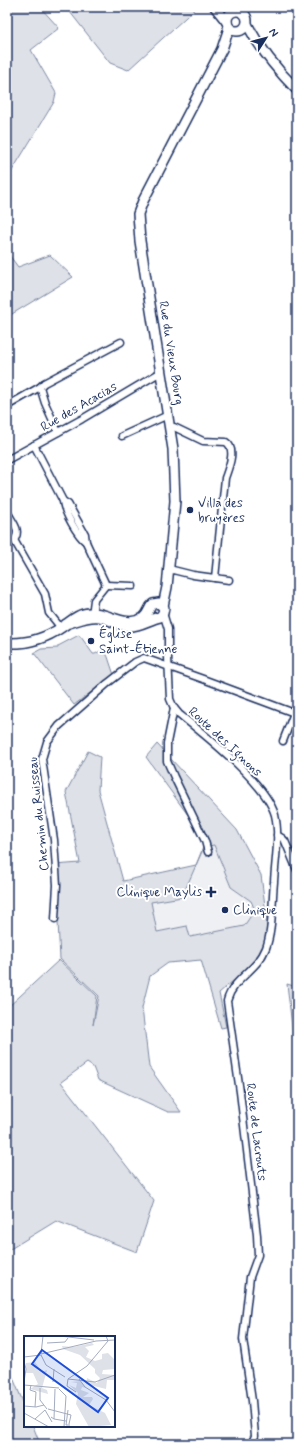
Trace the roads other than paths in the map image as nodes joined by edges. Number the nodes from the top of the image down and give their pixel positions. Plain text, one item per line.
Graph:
1 (215, 7) edge
2 (241, 13) edge
3 (228, 25) junction
4 (239, 31) junction
5 (255, 40) junction
6 (222, 49) junction
7 (297, 90) edge
8 (121, 342) dead end
9 (161, 372) junction
10 (40, 387) junction
11 (7, 406) edge
12 (168, 415) junction
13 (170, 427) junction
14 (58, 432) junction
15 (122, 436) dead end
16 (34, 445) junction
17 (7, 460) edge
18 (7, 513) edge
19 (7, 539) edge
20 (14, 540) junction
21 (169, 569) junction
22 (215, 578) junction
23 (230, 580) dead end
24 (106, 585) junction
25 (133, 586) dead end
26 (158, 611) junction
27 (92, 615) junction
28 (64, 626) junction
29 (7, 643) edge
30 (169, 667) junction
31 (174, 708) junction
32 (296, 714) edge
33 (283, 741) dead end
34 (277, 835) junction
35 (208, 852) dead end
36 (295, 859) edge
37 (297, 870) edge
38 (55, 919) dead end
39 (251, 1444) edge

1 - 2 street
1 - 3 street
2 - 3 street
2 - 4 street
2 - 5 street
3 - 4 street
3 - 6 street
4 - 5 street
4 - 6 street
5 - 7 street
6 - 9 street, Rue du Vieux Bourg
8 - 10 street
9 - 12 street, Rue du Vieux Bourg
9 - 14 street, Rue des Acacias
10 - 11 street
10 - 14 street
12 - 13 street, Rue du Vieux Bourg
12 - 15 street
13 - 21 street, Rue du Vieux Bourg
13 - 22 street
14 - 16 street, Rue des Acacias
16 - 17 street, Rue des Acacias
16 - 24 street
18 - 20 street
19 - 20 street
20 - 28 street
21 - 22 street
21 - 26 street, Rue du Vieux Bourg
22 - 23 street
24 - 25 street
24 - 27 street
26 - 27 street
26 - 30 street
27 - 28 street
28 - 29 street
30 - 31 street, Route des Ignons
30 - 32 street, Chemin du Ruisseau
30 - 38 street, Chemin du Ruisseau
31 - 34 street, Route des Ignons
31 - 35 street
32 - 33 street
34 - 36 street
34 - 39 street, Route de Lacrouts
36 - 37 street

